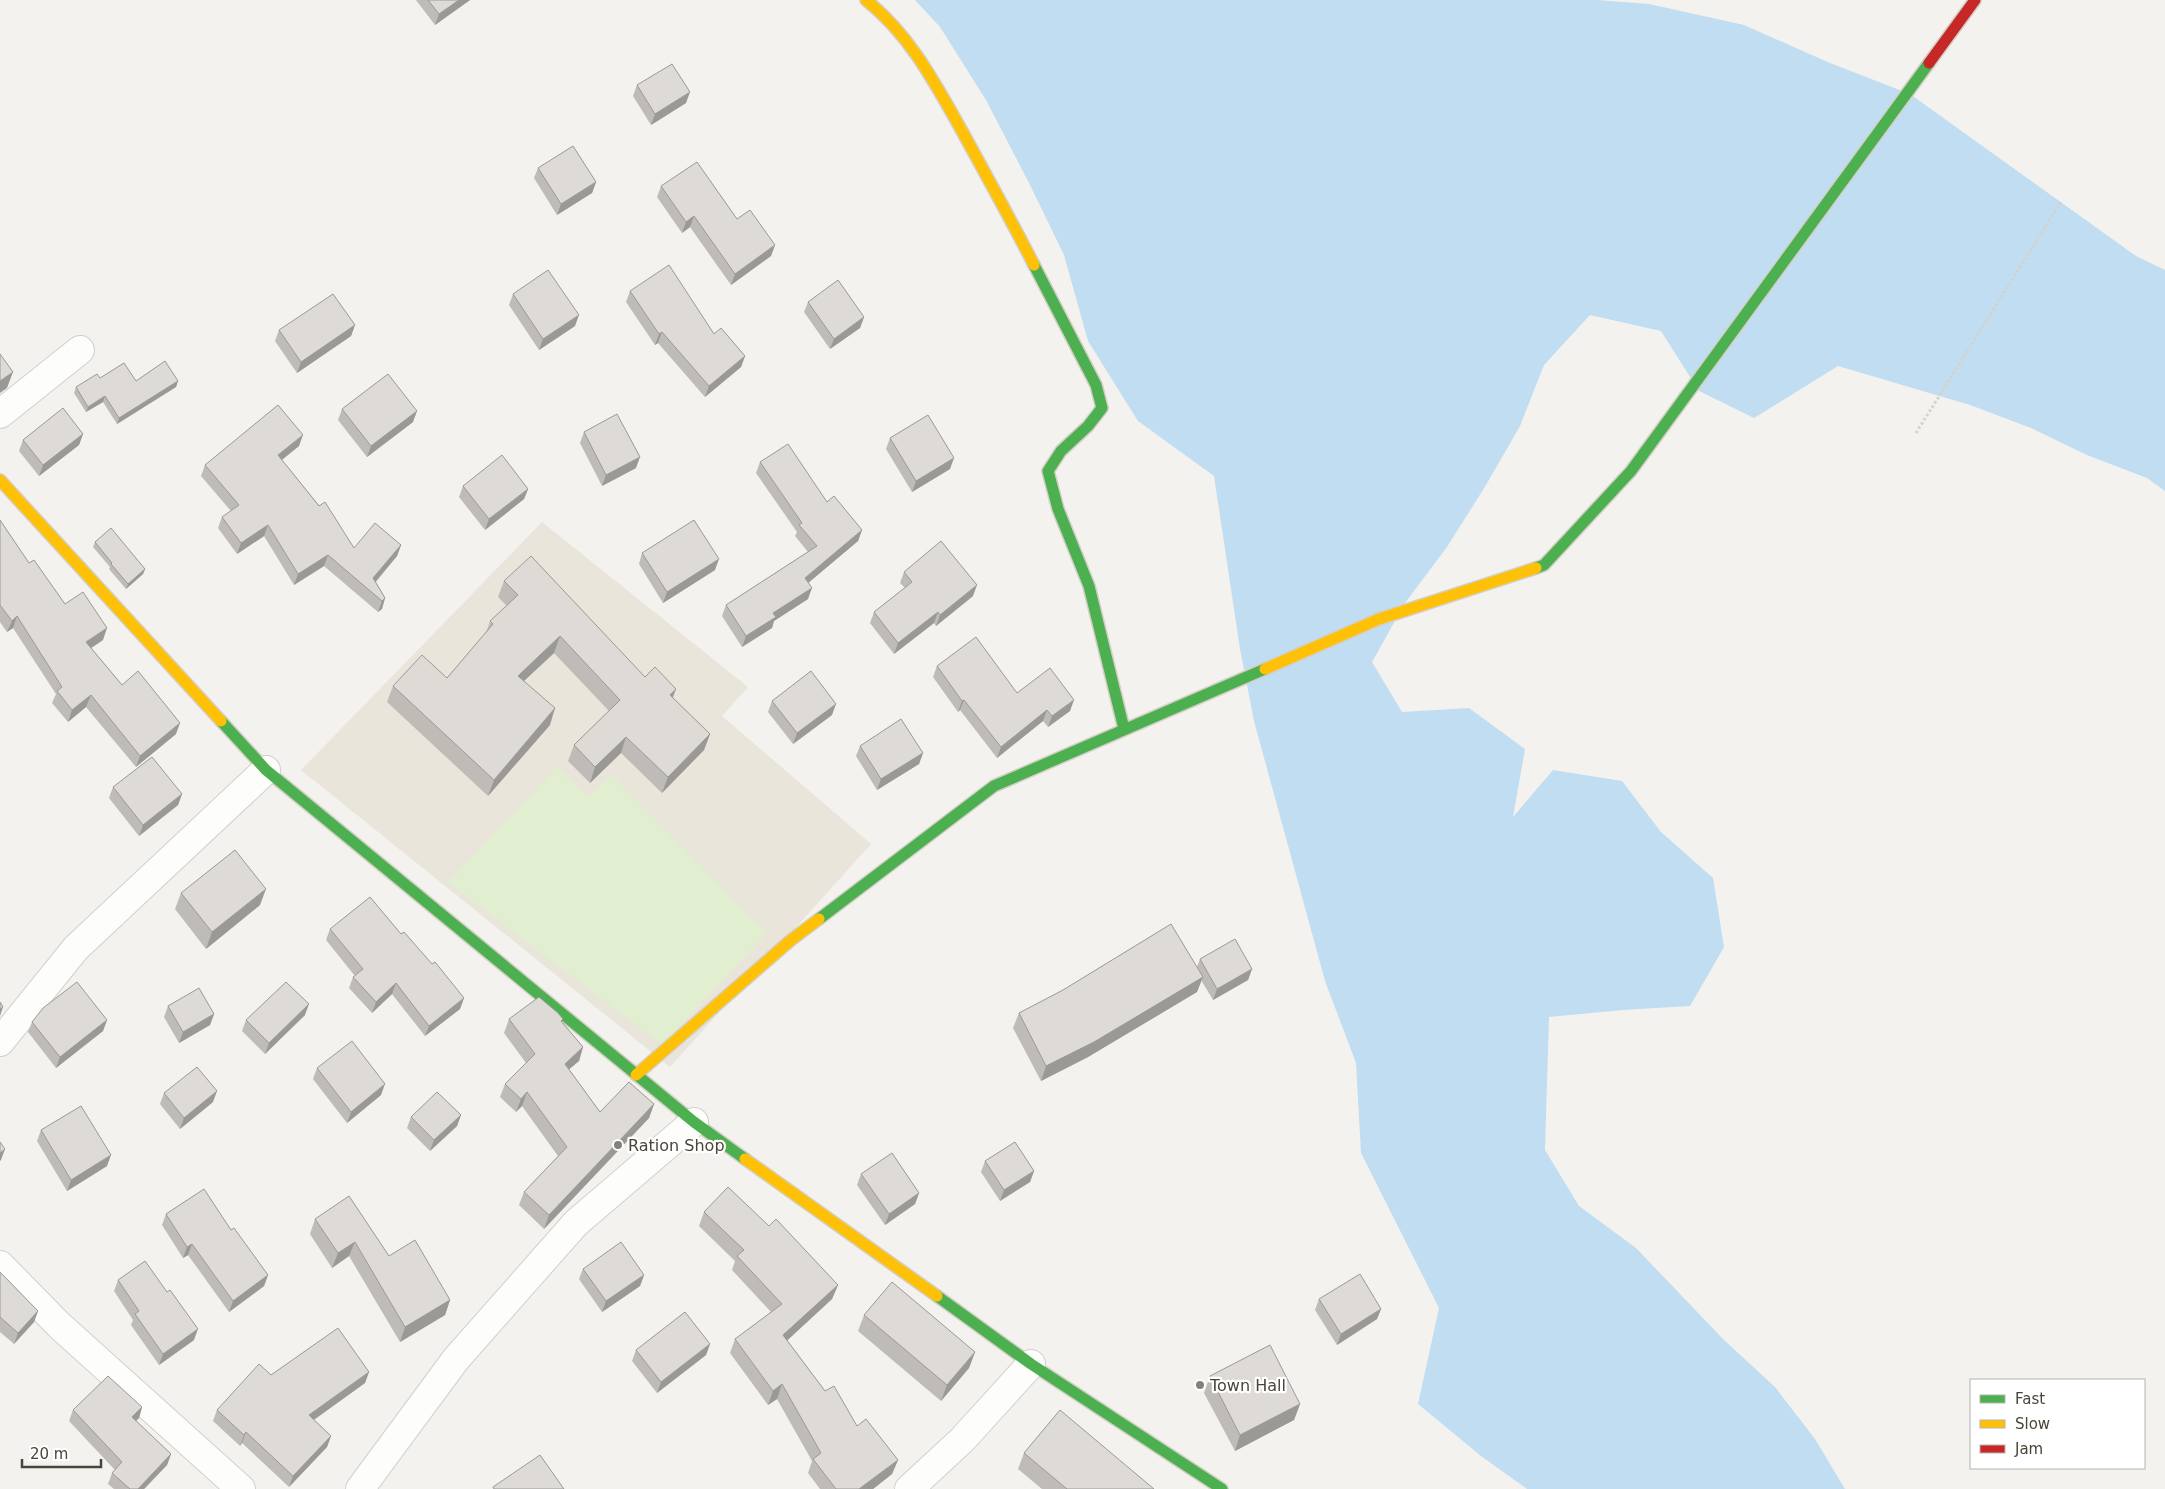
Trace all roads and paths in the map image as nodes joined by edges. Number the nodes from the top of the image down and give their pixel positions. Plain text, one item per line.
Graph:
1 (866, 0) edge
2 (1976, 0) edge
3 (2061, 202) dead end
4 (80, 350) dead end
5 (0, 414) edge
6 (1916, 433) dead end
7 (0, 480) edge
8 (1124, 729) junction
9 (266, 770) junction
10 (0, 1042) edge
11 (636, 1074) junction
12 (694, 1122) junction
13 (0, 1265) edge
14 (1031, 1364) junction
15 (241, 1489) edge
16 (360, 1489) edge
17 (909, 1489) edge
18 (1222, 1489) edge

1 - 8 main road
2 - 8 main road
3 - 6 path
4 - 5 street
7 - 9 main road
8 - 11 main road
9 - 10 street
9 - 11 main road
11 - 12 main road
12 - 14 main road
12 - 16 street
13 - 15 street
14 - 17 street
14 - 18 main road

